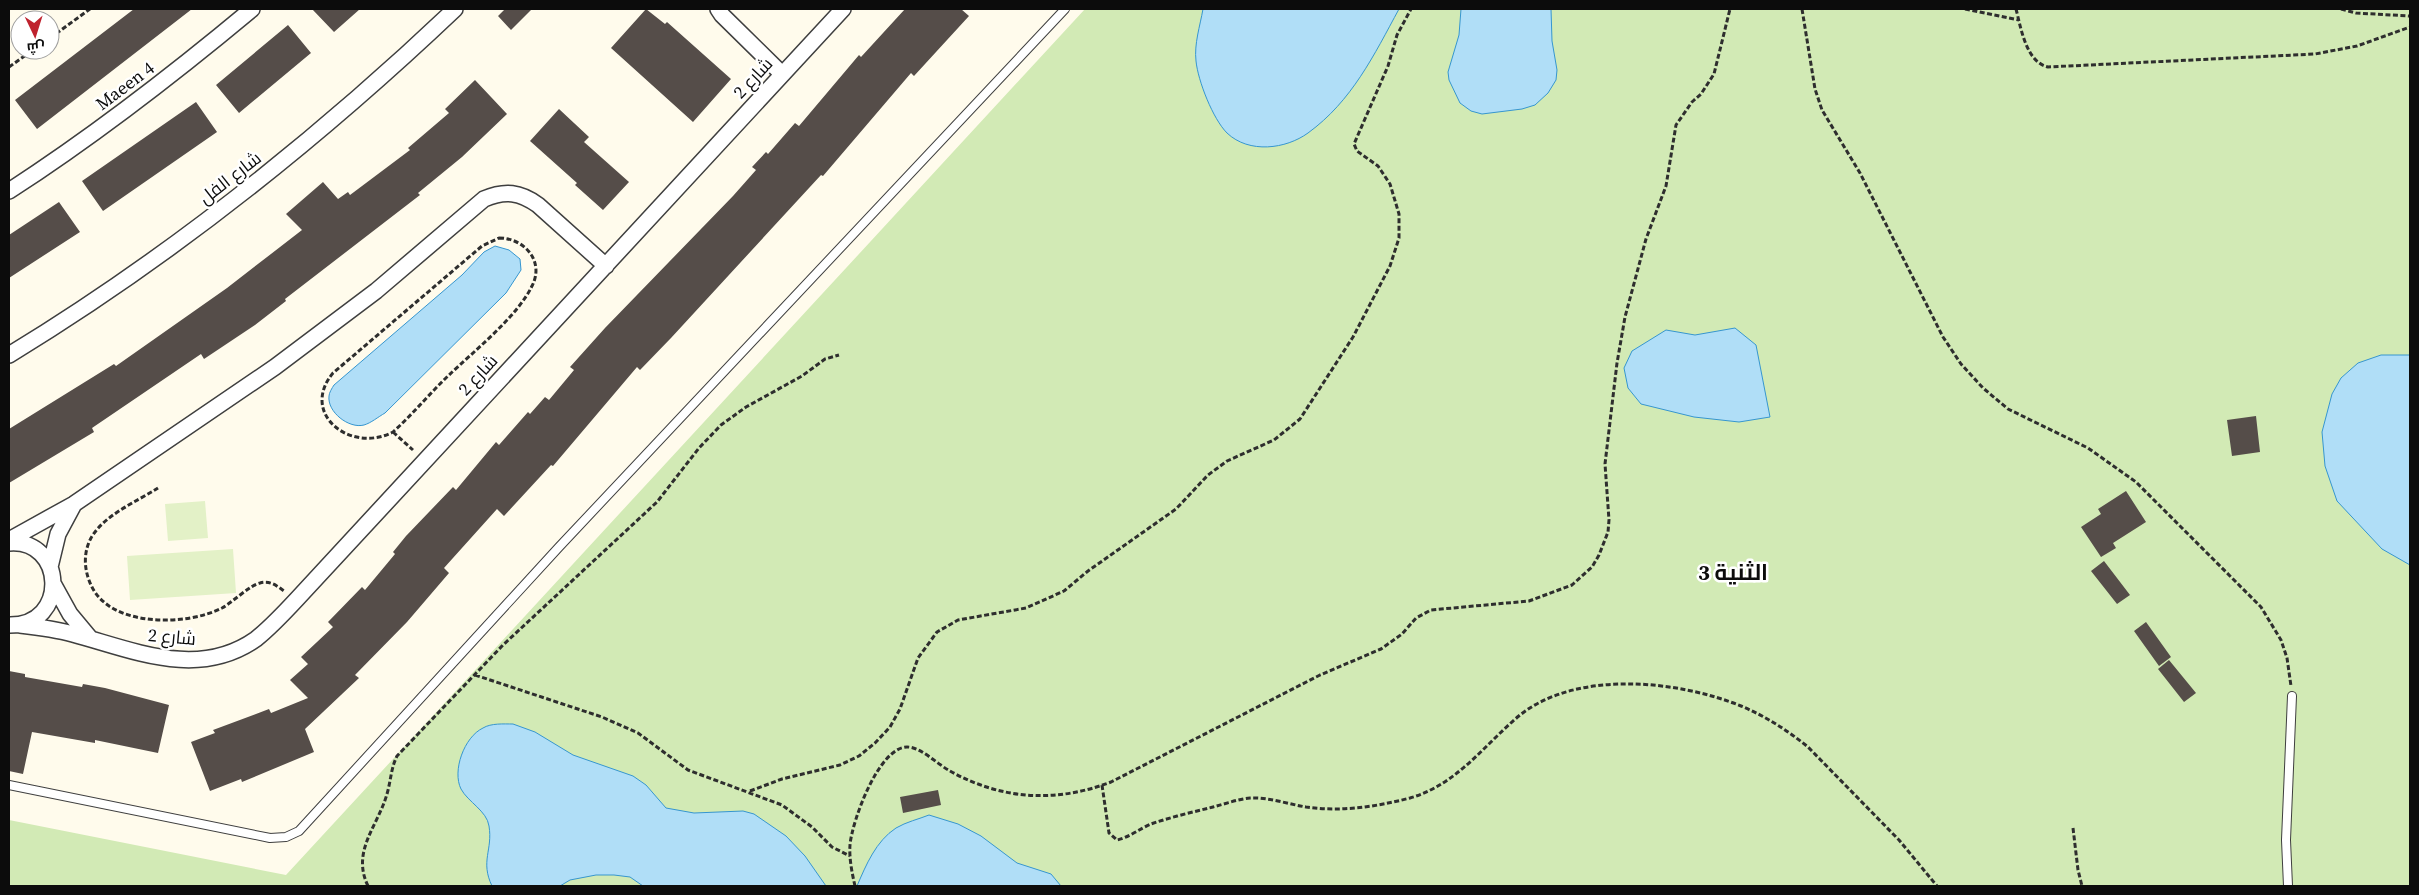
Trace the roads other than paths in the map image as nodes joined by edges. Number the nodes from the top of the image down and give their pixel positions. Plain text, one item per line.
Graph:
1 (252, 9) edge
2 (455, 9) edge
3 (718, 9) edge
4 (842, 9) edge
5 (1065, 9) edge
6 (782, 74) junction
7 (11, 185) edge
8 (606, 266) junction
9 (9, 354) edge
10 (74, 504) junction
11 (9, 542) edge
12 (50, 567) junction
13 (54, 585) junction
14 (14, 625) edge
15 (91, 639) junction
16 (2292, 696) road end
17 (9, 785) edge
18 (2288, 886) edge

1 - 7 street, Maeen 4
2 - 9 street, شارع الفل
3 - 6 street
4 - 6 street, شارع 2
5 - 17 lane
6 - 8 street, شارع 2
8 - 10 street
8 - 15 street, شارع 2
10 - 11 street
10 - 12 street
11 - 12 street
12 - 13 street
13 - 14 street, شارع 2
13 - 15 street
14 - 15 street, شارع 2
16 - 18 lane

